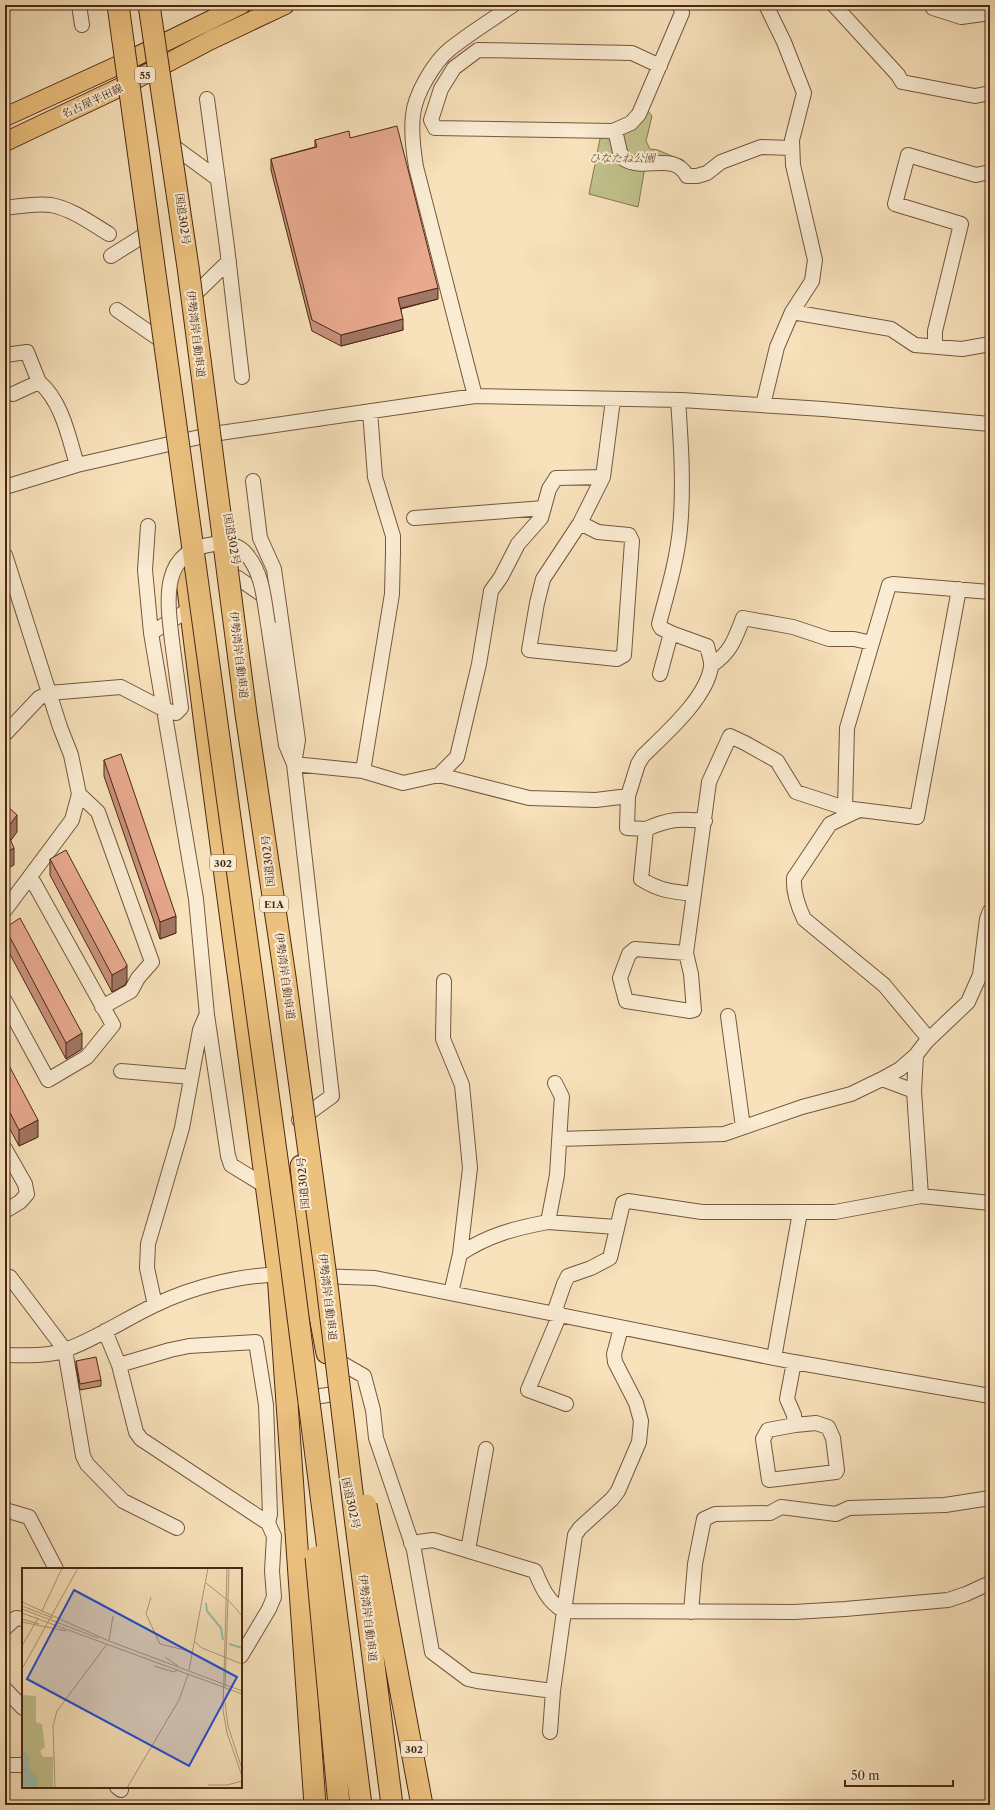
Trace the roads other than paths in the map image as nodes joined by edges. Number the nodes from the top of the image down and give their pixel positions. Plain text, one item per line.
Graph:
1 (79, 5) edge
2 (116, 5) edge
3 (149, 5) edge
4 (153, 5) edge
5 (241, 5) edge
6 (285, 5) edge
7 (513, 5) edge
8 (680, 5) edge
9 (766, 5) edge
10 (834, 5) edge
11 (931, 5) edge
12 (986, 11) edge
13 (82, 25) dead end
14 (158, 44) junction
15 (123, 63) junction
16 (660, 66) junction
17 (162, 67) junction
18 (127, 84) junction
19 (990, 93) edge
20 (207, 99) dead end
21 (5, 117) edge
22 (615, 130) junction
23 (5, 142) edge
24 (173, 146) junction
25 (792, 148) junction
26 (990, 172) edge
27 (218, 179) junction
28 (5, 208) edge
29 (109, 234) dead end
30 (146, 234) junction
31 (111, 256) dead end
32 (229, 261) junction
33 (194, 295) junction
34 (117, 310) dead end
35 (792, 312) junction
36 (159, 339) junction
37 (990, 344) edge
38 (935, 346) junction
39 (5, 355) edge
40 (242, 377) dead end
41 (39, 382) junction
42 (13, 394) dead end
43 (475, 396) junction
44 (613, 400) junction
45 (678, 400) junction
46 (763, 405) junction
47 (370, 411) junction
48 (990, 424) edge
49 (213, 434) junction
50 (172, 442) junction
51 (77, 465) junction
52 (603, 477) junction
53 (253, 481) dead end
54 (5, 487) edge
55 (544, 508) junction
56 (414, 518) dead end
57 (580, 523) junction
58 (148, 526) dead end
59 (5, 555) edge
60 (238, 578) junction
61 (959, 589) junction
62 (990, 592) edge
63 (279, 607) junction
64 (190, 609) junction
65 (151, 633) junction
66 (671, 633) junction
67 (872, 643) junction
68 (712, 665) junction
69 (660, 674) dead end
70 (50, 692) junction
71 (165, 710) junction
72 (5, 734) edge
73 (294, 764) junction
74 (363, 772) junction
75 (439, 775) junction
76 (79, 794) junction
77 (628, 796) junction
78 (852, 809) junction
79 (705, 821) junction
80 (646, 829) junction
81 (28, 879) junction
82 (694, 894) junction
83 (5, 910) edge
84 (990, 911) edge
85 (686, 953) junction
86 (444, 981) dead end
87 (5, 1001) edge
88 (102, 1007) junction
89 (207, 1015) junction
90 (728, 1016) dead end
91 (929, 1039) junction
92 (916, 1055) junction
93 (121, 1071) dead end
94 (191, 1077) junction
95 (882, 1080) junction
96 (555, 1083) dead end
97 (914, 1091) junction
98 (297, 1122) junction
99 (743, 1127) junction
100 (559, 1139) junction
101 (5, 1149) edge
102 (267, 1187) junction
103 (921, 1196) junction
104 (990, 1203) edge
105 (5, 1211) edge
106 (800, 1212) junction
107 (548, 1222) junction
108 (286, 1224) junction
109 (616, 1227) junction
110 (460, 1254) junction
111 (8, 1273) road end
112 (278, 1274) junction
113 (319, 1276) junction
114 (451, 1293) junction
115 (154, 1305) junction
116 (557, 1314) junction
117 (621, 1328) junction
118 (105, 1331) junction
119 (65, 1350) junction
120 (5, 1355) edge
121 (327, 1355) junction
122 (774, 1358) junction
123 (794, 1362) junction
124 (119, 1365) junction
125 (334, 1394) junction
126 (990, 1396) edge
127 (286, 1402) junction
128 (566, 1404) dead end
129 (266, 1405) junction
130 (795, 1425) junction
131 (486, 1449) dead end
132 (990, 1498) edge
133 (5, 1510) edge
134 (268, 1522) junction
135 (177, 1528) dead end
136 (411, 1543) junction
137 (468, 1550) junction
138 (55, 1568) edge
139 (990, 1583) edge
140 (564, 1611) junction
141 (691, 1612) junction
142 (22, 1619) edge
143 (5, 1628) edge
144 (242, 1654) edge
145 (5, 1689) edge
146 (553, 1691) junction
147 (22, 1707) edge
148 (550, 1732) dead end
149 (5, 1765) edge
150 (22, 1765) edge
151 (315, 1805) edge
152 (339, 1805) edge
153 (361, 1805) edge
154 (392, 1805) edge
155 (422, 1805) edge
156 (431, 1805) edge

1 - 13 street
2 - 15 highway, 302
2 - 108 highway, bridge
3 - 113 highway, 伊勢湾岸自動車道 / E1A, bridge
4 - 14 highway, 国道302号 / 302
5 - 14 main road, 名古屋半田線 / 55
6 - 17 main road, 名古屋半田線 / 55
7 - 43 street
8 - 16 street
9 - 25 street
10 - 19 street
11 - 12 street
14 - 15 main road, 名古屋半田線 / 55
14 - 17 highway, 国道302号 / 302
15 - 18 highway, 302
15 - 21 main road, 名古屋半田線 / 55
16 - 22 street
16 - 22 street
17 - 18 main road, 名古屋半田線 / 55
17 - 24 highway, 国道302号 / 302
18 - 23 main road, 名古屋半田線 / 55
18 - 30 highway, 302
20 - 27 street
22 - 25 street
24 - 27 street
24 - 33 highway, 国道302号 / 302
25 - 35 street
26 - 38 street
27 - 32 street
28 - 29 street
30 - 31 street
30 - 36 highway, 302
32 - 33 street
32 - 40 street
33 - 49 highway, 国道302号 / 302
34 - 36 street
35 - 38 street
35 - 46 street
36 - 50 highway, 302
37 - 38 street
39 - 41 street
41 - 42 street
41 - 51 street
43 - 44 street
43 - 47 street
44 - 45 street
44 - 52 street
45 - 46 street
45 - 66 street
46 - 48 street
47 - 49 street
47 - 74 street
49 - 50 street
49 - 60 highway, 国道302号 / 302
50 - 51 street
50 - 64 highway, 302
51 - 54 street
52 - 55 street
52 - 57 street
53 - 63 street
55 - 56 street
55 - 75 street
57 - 57 street
58 - 65 street
59 - 70 street
60 - 63 street
60 - 98 highway, 国道302号 / 302
61 - 62 street
61 - 67 street
61 - 78 street
63 - 73 street
64 - 65 street
64 - 102 highway, 302
65 - 71 street
66 - 68 street
66 - 69 street
67 - 68 street
67 - 78 street
68 - 77 street
70 - 71 street
70 - 72 street
70 - 76 street
71 - 73 street, bridge
71 - 89 street
73 - 74 street
73 - 98 street
74 - 75 street
75 - 77 street
76 - 81 street
76 - 88 street
77 - 80 street
78 - 79 street
78 - 91 street
79 - 80 street
79 - 82 street
80 - 82 street
81 - 83 street
81 - 88 street
82 - 85 street
84 - 91 street
85 - 85 street
86 - 110 street
87 - 88 street
89 - 94 street
89 - 102 street
90 - 99 street
91 - 92 street
92 - 95 street
92 - 97 street
93 - 94 street
94 - 115 street
95 - 97 street
95 - 99 street
96 - 100 street
97 - 103 street
98 - 113 highway, 国道302号 / 302
99 - 100 street
100 - 107 street
101 - 105 street
102 - 112 highway, 302
103 - 104 street
103 - 106 street
106 - 109 street
106 - 122 street
107 - 109 street
107 - 110 street
108 - 152 highway, bridge
108 - 153 highway, bridge
109 - 116 street
110 - 114 street
111 - 119 street
112 - 113 street
112 - 115 street
112 - 127 highway, 302
113 - 114 street
113 - 121 highway, 国道302号 / 302
113 - 154 highway, 伊勢湾岸自動車道 / E1A, bridge
113 - 155 highway, bridge
114 - 116 street
115 - 118 street
116 - 117 street
116 - 128 street
117 - 122 street
117 - 140 street
118 - 119 street
118 - 124 street
119 - 120 street
119 - 135 street
121 - 125 highway, 国道302号 / 302
121 - 136 street
122 - 123 street
123 - 126 street
123 - 130 street
124 - 129 street
124 - 134 street
125 - 127 street
125 - 156 highway, 国道302号 / 302, bridge
127 - 129 street
127 - 151 highway, 302
129 - 134 street
130 - 130 street
131 - 137 street
132 - 141 street
133 - 138 street
134 - 144 street
136 - 137 street
136 - 146 street
137 - 140 street
139 - 141 street
140 - 141 street
140 - 146 street
142 - 143 street
145 - 147 street
146 - 148 street
149 - 150 street

